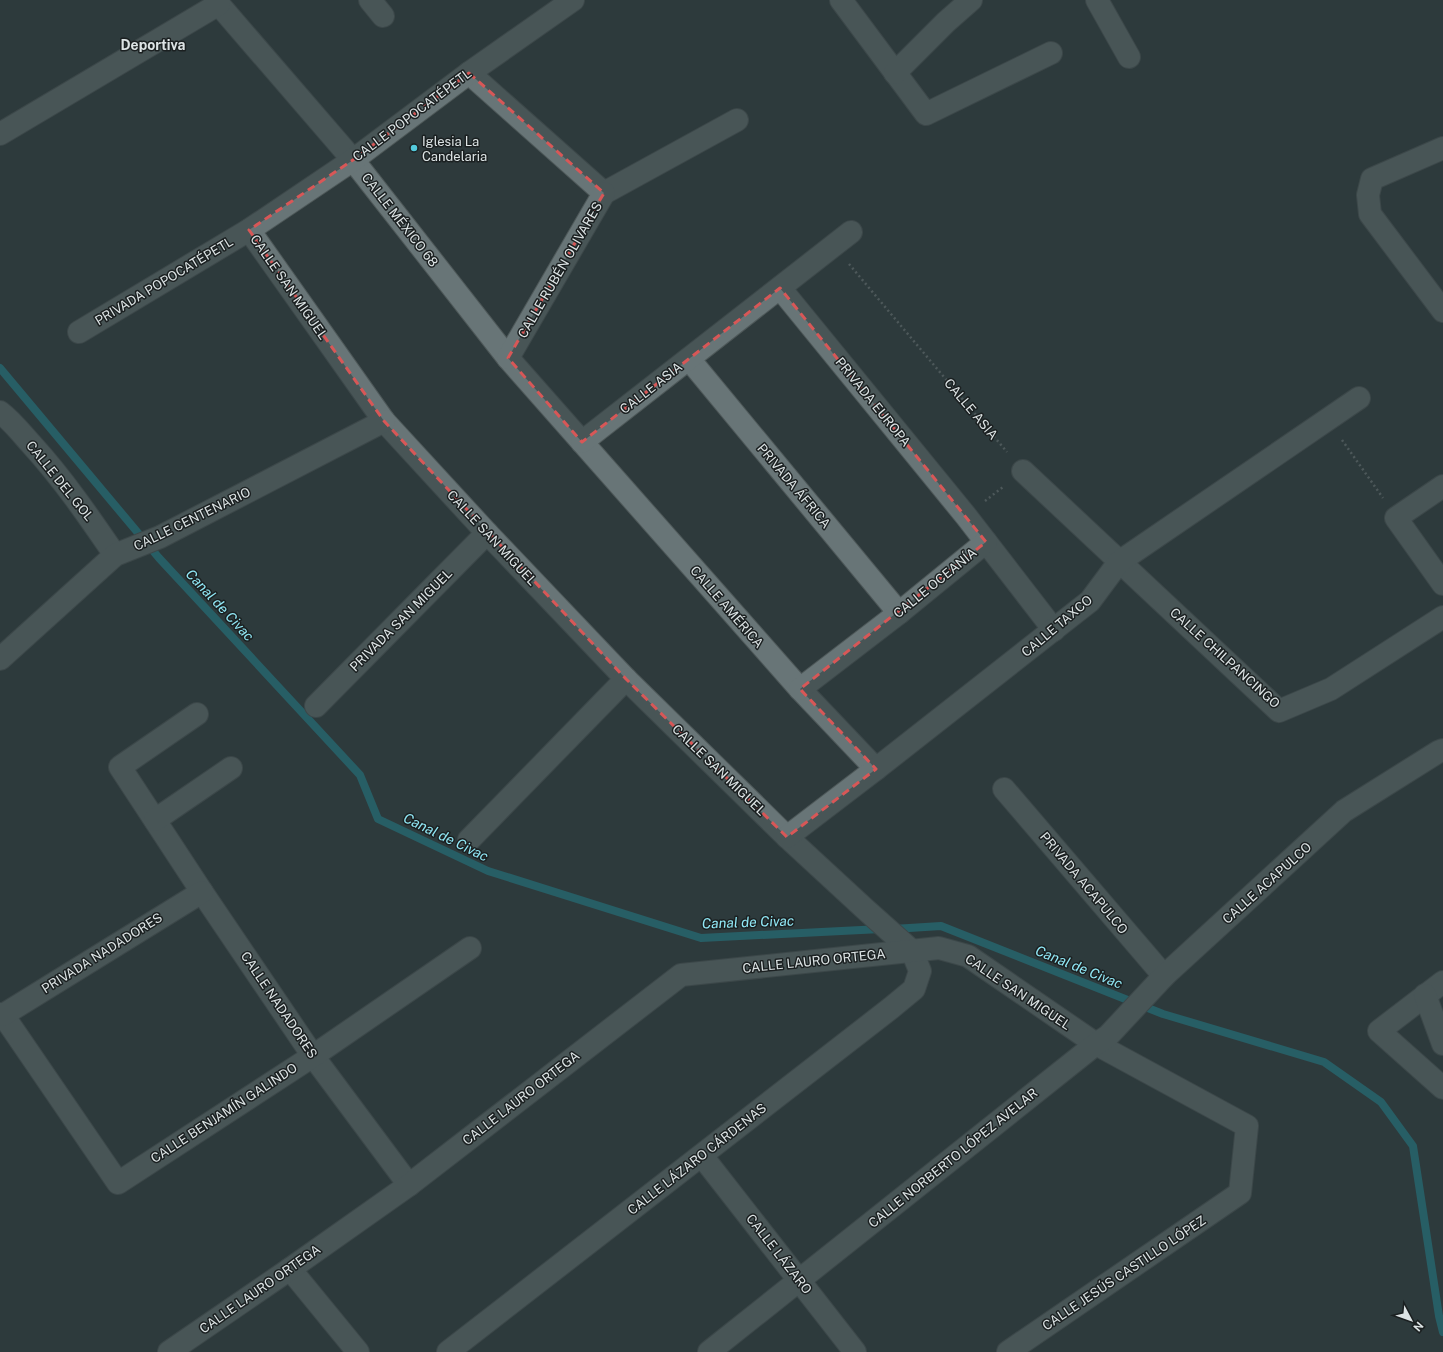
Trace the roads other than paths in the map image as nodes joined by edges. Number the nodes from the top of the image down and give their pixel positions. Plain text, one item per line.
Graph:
1 (573, 0) edge
2 (841, 0) edge
3 (971, 0) edge
4 (1097, 0) edge
5 (217, 2) edge
6 (1051, 53) dead end
7 (1129, 57) dead end
8 (468, 73) junction
9 (895, 73) junction
10 (737, 120) dead end
11 (0, 134) edge
12 (1443, 148) edge
13 (352, 160) junction
14 (604, 193) junction
15 (250, 230) junction
16 (851, 232) dead end
17 (780, 288) junction
18 (1443, 311) edge
19 (79, 332) dead end
20 (508, 358) junction
21 (689, 359) junction
22 (1359, 398) dead end
23 (0, 412) edge
24 (384, 421) junction
25 (582, 442) junction
26 (1023, 471) road end
27 (1443, 486) edge
28 (966, 516) joint
29 (487, 534) junction
30 (986, 542) junction
31 (117, 554) junction
32 (1119, 562) junction
33 (1443, 584) edge
34 (899, 613) junction
35 (1443, 617) edge
36 (1054, 630) junction
37 (0, 659) edge
38 (626, 679) junction
39 (800, 689) junction
40 (316, 706) dead end
41 (197, 714) dead end
42 (1443, 750) edge
43 (231, 768) dead end
44 (876, 769) junction
45 (1004, 789) dead end
46 (155, 820) junction
47 (787, 837) junction
48 (469, 840) dead end
49 (202, 892) junction
50 (905, 944) junction
51 (470, 948) dead end
52 (1164, 976) junction
53 (1443, 982) edge
54 (1425, 995) junction
55 (1, 1014) edge
56 (1102, 1040) junction
57 (1443, 1044) edge
58 (313, 1056) junction
59 (1443, 1088) edge
60 (702, 1156) junction
61 (409, 1185) junction
62 (1240, 1193) joint
63 (290, 1269) junction
64 (799, 1280) junction
65 (169, 1352) edge
66 (358, 1352) edge
67 (448, 1352) edge
68 (709, 1352) edge
69 (855, 1352) edge
70 (1008, 1352) edge

1 - 8 street, CALLE POPOCATÉPETL
2 - 9 street
3 - 9 street
4 - 7 street
5 - 11 street
5 - 13 street, CALLE MÉXICO 68
6 - 9 street
8 - 13 street, CALLE POPOCATÉPETL
8 - 14 street, CALLE RUBÉN OLIVARES
10 - 14 street
12 - 18 street
13 - 15 street, CALLE POPOCATÉPETL
13 - 20 street, CALLE MÉXICO 68
14 - 20 street, CALLE RUBÉN OLIVARES
15 - 19 street, PRIVADA POPOCATÉPETL
15 - 24 street, CALLE SAN MIGUEL
16 - 17 street, CALLE ASIA
17 - 21 street, CALLE ASIA
17 - 28 street, PRIVADA EUROPA
20 - 25 street, CALLE MÉXICO 68
21 - 25 street, CALLE ASIA
21 - 34 street, PRIVADA ÁFRICA
22 - 32 street, CALLE TAXCO
23 - 31 street, CALLE DEL GOL
24 - 29 street, CALLE SAN MIGUEL
24 - 31 street, CALLE CENTENARIO
25 - 39 street, CALLE AMÉRICA
26 - 32 street
27 - 33 street
28 - 30 street, CALLE OCEANÍA
29 - 38 street, CALLE SAN MIGUEL
29 - 40 street, PRIVADA SAN MIGUEL
30 - 34 street, CALLE OCEANÍA
30 - 36 street
31 - 37 street, CALLE CENTENARIO
32 - 35 street, CALLE CHILPANCINGO
32 - 36 street, CALLE TAXCO
34 - 39 street, CALLE OCEANÍA
36 - 44 street, CALLE TAXCO
38 - 47 street, CALLE SAN MIGUEL
38 - 48 street
39 - 44 street, CALLE AMÉRICA
41 - 46 street, CALLE NADADORES
42 - 52 street, CALLE ACAPULCO
43 - 46 street
44 - 47 street, CALLE TAXCO
45 - 52 street, PRIVADA ACAPULCO
46 - 49 street, CALLE NADADORES
47 - 50 street, CALLE SAN MIGUEL
49 - 55 street, PRIVADA NADADORES
49 - 58 street, CALLE NADADORES
50 - 56 street, CALLE SAN MIGUEL
50 - 60 street, CALLE LÁZARO CÁRDENAS
50 - 61 street, CALLE LAURO ORTEGA
51 - 58 street, CALLE BENJAMÍN GALINDO
52 - 56 street, CALLE ACAPULCO
53 - 54 street
54 - 57 street
54 - 59 street
55 - 58 street, CALLE BENJAMÍN GALINDO
56 - 62 street, CALLE SAN MIGUEL
56 - 64 street, CALLE NORBERTO LÓPEZ AVELAR
58 - 61 street, CALLE NADADORES
60 - 64 street, CALLE LÁZARO
60 - 67 street, CALLE LÁZARO CÁRDENAS
61 - 63 street, CALLE LAURO ORTEGA
62 - 70 street, CALLE JESÚS CASTILLO LÓPEZ
63 - 65 street, CALLE LAURO ORTEGA
63 - 66 street
64 - 68 street, CALLE NORBERTO LÓPEZ AVELAR
64 - 69 street, CALLE LÁZARO

